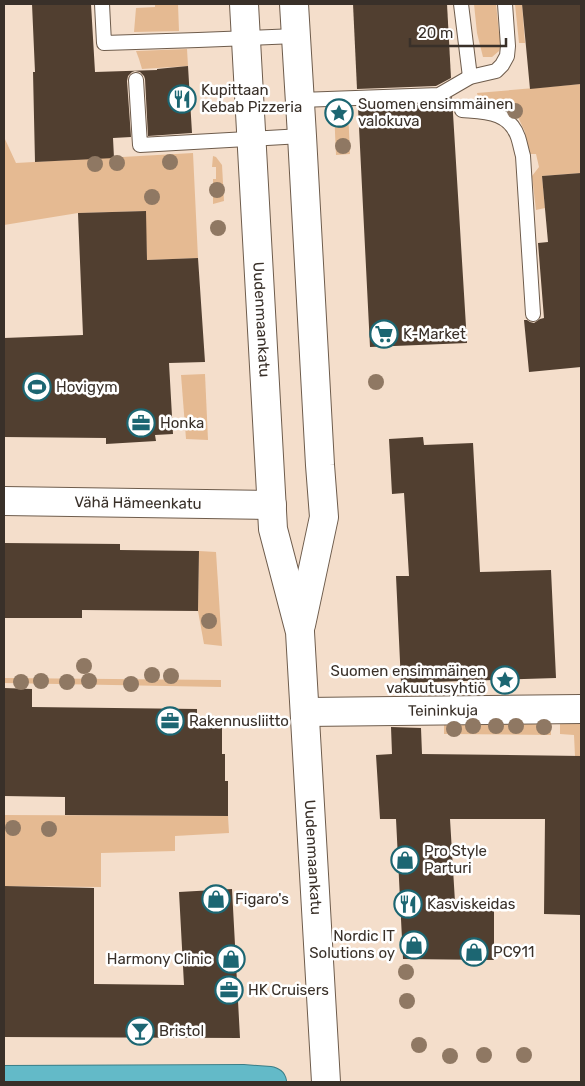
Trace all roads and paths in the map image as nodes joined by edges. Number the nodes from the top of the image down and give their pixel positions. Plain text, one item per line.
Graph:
1 (102, 4) edge
2 (244, 4) edge
3 (294, 4) edge
4 (461, 4) edge
5 (505, 4) edge
6 (296, 36) junction
7 (246, 38) junction
8 (470, 77) junction
9 (136, 80) dead end
10 (300, 100) junction
11 (462, 110) dead end
12 (302, 136) junction
13 (251, 139) junction
14 (533, 314) dead end
15 (4, 501) edge
16 (272, 505) junction
17 (300, 632) junction
18 (581, 709) edge
19 (305, 712) junction
20 (4, 1080) edge
21 (272, 1082) edge
22 (326, 1082) edge

1 - 7 lane
2 - 7 main road, Uudenmaankatu
3 - 6 main road, Uudenmaankatu
4 - 8 lane
5 - 8 lane
6 - 7 lane
6 - 10 main road, Uudenmaankatu
7 - 13 main road, Uudenmaankatu
8 - 10 lane
9 - 13 lane
10 - 12 main road, Uudenmaankatu
11 - 14 lane
12 - 13 lane
12 - 17 main road, Uudenmaankatu
13 - 16 main road, Uudenmaankatu
15 - 16 main road, Vähä Hämeenkatu
16 - 17 main road, Uudenmaankatu
17 - 19 main road, Uudenmaankatu
18 - 19 main road, Teininkuja
19 - 22 main road, Uudenmaankatu
20 - 21 highway

